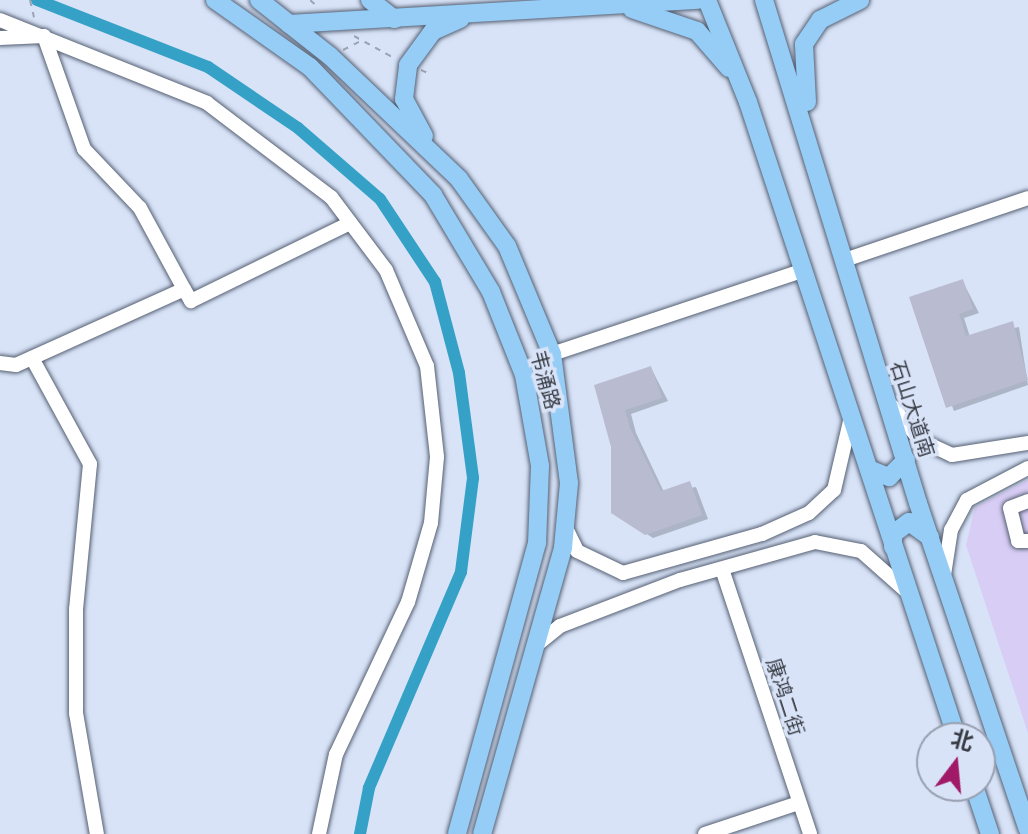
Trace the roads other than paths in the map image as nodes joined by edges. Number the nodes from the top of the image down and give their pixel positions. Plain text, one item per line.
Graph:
1 (215, 0) edge
2 (259, 0) edge
3 (370, 0) edge
4 (698, 0) edge
5 (707, 0) edge
6 (764, 0) edge
7 (860, 0) edge
8 (578, 3) edge
9 (531, 6) junction
10 (394, 19) junction
11 (0, 20) edge
12 (254, 24) junction
13 (293, 24) junction
14 (44, 36) junction
15 (0, 38) edge
16 (748, 102) junction
17 (395, 119) junction
18 (380, 132) junction
19 (820, 176) junction
20 (459, 179) junction
21 (1028, 198) edge
22 (350, 223) junction
23 (845, 260) junction
24 (798, 272) junction
25 (184, 289) junction
26 (552, 354) junction
27 (32, 358) junction
28 (0, 363) edge
29 (885, 398) junction
30 (849, 409) junction
31 (1028, 444) edge
32 (906, 460) junction
33 (1028, 468) edge
34 (869, 469) junction
35 (1028, 501) edge
36 (566, 526) junction
37 (762, 534) junction
38 (930, 537) junction
39 (1028, 541) edge
40 (893, 547) junction
41 (700, 554) junction
42 (754, 560) junction
43 (723, 572) junction
44 (944, 575) junction
45 (680, 580) junction
46 (906, 591) junction
47 (539, 643) junction
48 (951, 722) edge
49 (979, 802) edge
50 (799, 803) junction
51 (1028, 829) edge
52 (97, 834) edge
53 (319, 834) edge
54 (457, 834) edge
55 (482, 834) edge
56 (705, 834) edge
57 (810, 834) edge
58 (990, 834) edge

1 - 12 main road, 韦涌路
2 - 13 main road, 韦涌路
3 - 10 main road
4 - 8 main road
5 - 16 main road
6 - 19 main road, 石山大道南
7 - 19 main road
8 - 9 main road
8 - 16 main road
9 - 10 main road
9 - 20 main road
10 - 13 main road
11 - 14 street
12 - 13 main road
12 - 18 main road, 韦涌路
13 - 17 main road, 韦涌路
14 - 15 street
14 - 22 street
14 - 25 street
16 - 24 main road
17 - 18 main road
17 - 20 main road, 韦涌路
18 - 54 main road, 韦涌路
19 - 23 main road, 石山大道南
20 - 26 main road, 韦涌路
21 - 23 street
22 - 25 street
22 - 53 street
23 - 29 main road, 石山大道南
24 - 26 street
24 - 30 main road
25 - 27 street
26 - 36 main road, 韦涌路
27 - 28 street
27 - 52 street
29 - 31 street
29 - 32 main road, 石山大道南
30 - 34 main road
30 - 37 street
31 - 33 street
32 - 34 main road
32 - 38 main road, 石山大道南
33 - 44 street
34 - 40 main road
35 - 39 street
36 - 41 street
36 - 47 main road, 韦涌路
37 - 41 street
37 - 42 street
38 - 40 main road
38 - 44 main road, 石山大道南
40 - 46 main road
41 - 45 street
42 - 43 street
42 - 46 street
43 - 45 street
43 - 50 street, 康鸿二街
44 - 51 main road, 石山大道南
45 - 47 street
46 - 48 main road
47 - 55 main road, 韦涌路
49 - 58 main road
50 - 56 street
50 - 57 street, 康鸿二街

